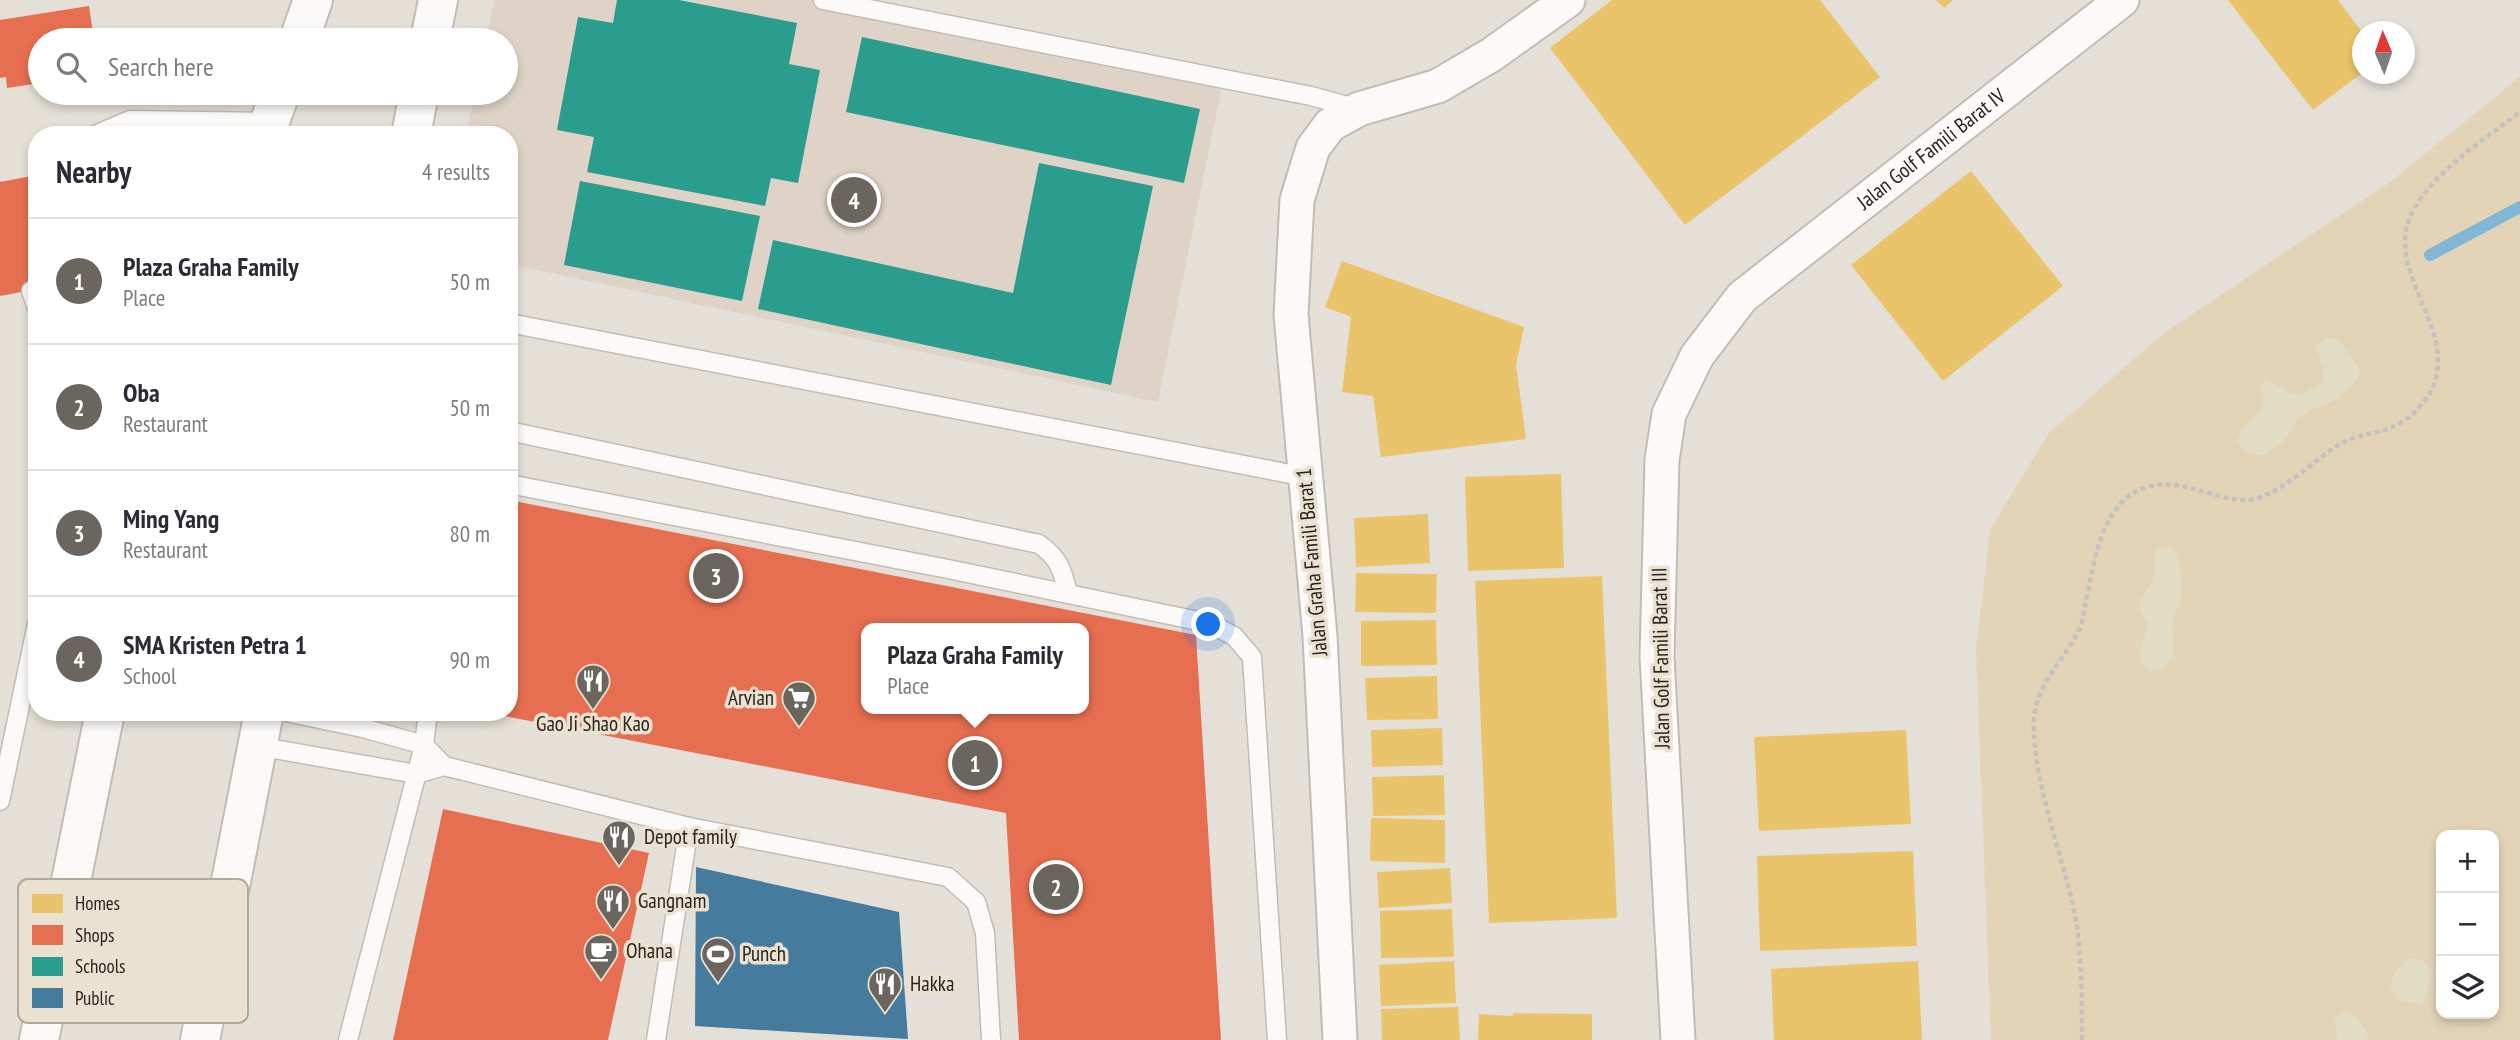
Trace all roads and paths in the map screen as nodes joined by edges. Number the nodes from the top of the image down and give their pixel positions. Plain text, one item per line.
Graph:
1 (313, 0) edge
2 (438, 0) edge
3 (823, 0) edge
4 (1568, 0) edge
5 (2122, 0) edge
6 (303, 28) edge
7 (432, 28) edge
8 (417, 105) edge
9 (1359, 109) junction
10 (2520, 112) edge
11 (272, 117) edge
12 (116, 126) edge
13 (413, 126) edge
14 (1742, 297) joint
15 (518, 325) edge
16 (518, 433) edge
17 (1306, 477) junction
18 (518, 486) edge
19 (1068, 594) junction
20 (28, 667) edge
21 (103, 721) edge
22 (332, 721) edge
23 (427, 721) edge
24 (260, 729) edge
25 (424, 745) junction
26 (444, 766) junction
27 (416, 774) junction
28 (0, 801) edge
29 (689, 827) junction
30 (71, 879) edge
31 (231, 879) edge
32 (348, 1040) edge
33 (656, 1040) edge
34 (991, 1040) edge
35 (1277, 1040) edge
36 (1340, 1040) edge
37 (1678, 1040) edge
38 (2082, 1040) edge

1 - 6 main road
2 - 7 main road
3 - 9 lane
4 - 9 street, Jalan Graha Famili Barat 1
5 - 14 street, Jalan Golf Famili Barat IV
8 - 13 main road
9 - 17 street, Jalan Graha Famili Barat 1
10 - 38 path
11 - 12 lane
14 - 37 street, Jalan Golf Famili Barat III
15 - 17 lane
16 - 19 lane
17 - 36 street, Jalan Graha Famili Barat 1
18 - 19 lane
19 - 35 lane
20 - 28 lane
21 - 30 main road
22 - 25 lane
23 - 25 lane
24 - 27 lane
24 - 31 main road
25 - 26 lane
25 - 27 lane
26 - 27 lane
26 - 29 lane
27 - 32 lane
29 - 33 lane
29 - 34 lane

